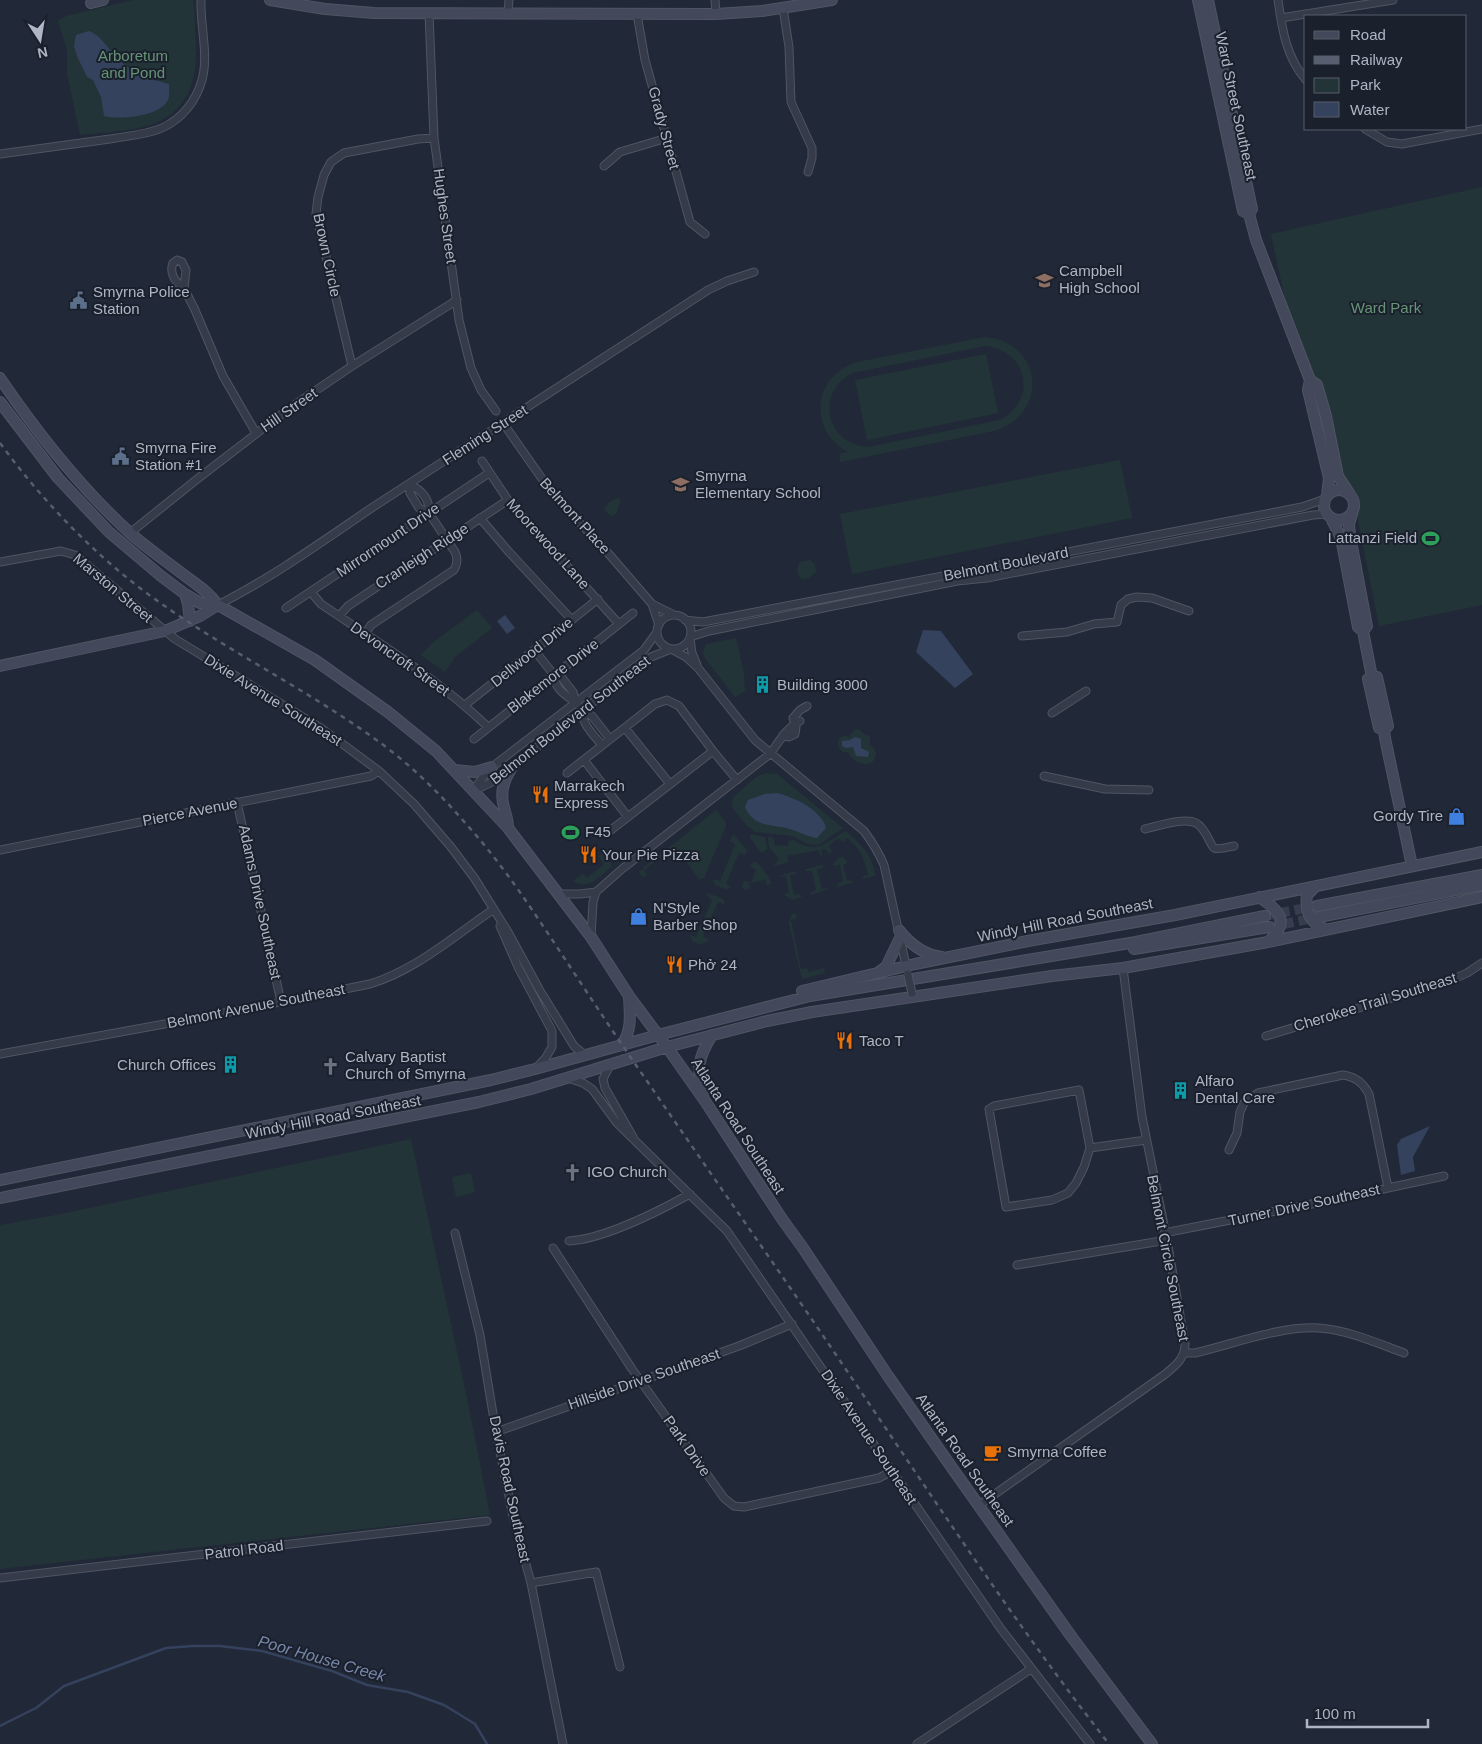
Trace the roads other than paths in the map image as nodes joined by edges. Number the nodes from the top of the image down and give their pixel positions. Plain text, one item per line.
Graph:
1 (103, 0) edge
2 (201, 0) edge
3 (270, 0) edge
4 (509, 0) edge
5 (715, 0) edge
6 (832, 0) edge
7 (1198, 0) edge
8 (1208, 0) edge
9 (1278, 0) edge
10 (1393, 0) edge
11 (91, 3) dead end
12 (783, 8) junction
13 (429, 13) junction
14 (508, 13) junction
15 (637, 14) junction
16 (716, 14) junction
17 (1281, 18) junction
18 (1304, 77) edge
19 (1482, 129) edge
20 (1367, 130) edge
21 (434, 138) junction
22 (667, 138) junction
23 (0, 154) edge
24 (604, 166) dead end
25 (808, 172) dead end
26 (1249, 214) junction
27 (705, 234) dead end
28 (754, 272) dead end
29 (184, 288) dead end
30 (457, 300) junction
31 (352, 366) junction
32 (0, 378) edge
33 (1310, 380) junction
34 (0, 402) edge
35 (496, 411) dead end
36 (503, 424) junction
37 (256, 433) junction
38 (482, 461) dead end
39 (489, 473) junction
40 (409, 485) junction
41 (1349, 493) junction
42 (1326, 497) junction
43 (508, 500) junction
44 (429, 513) junction
45 (1352, 514) junction
46 (1329, 516) junction
47 (480, 518) junction
48 (130, 533) junction
49 (447, 540) junction
50 (0, 562) edge
51 (311, 592) junction
52 (185, 594) junction
53 (598, 599) junction
54 (652, 604) junction
55 (218, 605) junction
56 (286, 608) dead end
57 (1189, 611) dead end
58 (633, 613) dead end
59 (674, 615) junction
60 (339, 616) junction
61 (572, 620) junction
62 (686, 620) junction
63 (190, 621) junction
64 (619, 624) junction
65 (658, 629) junction
66 (1363, 630) junction
67 (165, 631) junction
68 (365, 634) junction
69 (1022, 636) dead end
70 (690, 638) junction
71 (672, 649) junction
72 (535, 651) junction
73 (0, 666) edge
74 (698, 668) junction
75 (554, 675) junction
76 (1086, 690) dead end
77 (576, 703) junction
78 (465, 705) junction
79 (807, 706) dead end
80 (582, 711) junction
81 (1052, 713) dead end
82 (488, 727) junction
83 (625, 728) junction
84 (474, 739) dead end
85 (610, 739) junction
86 (602, 745) junction
87 (713, 751) junction
88 (770, 754) junction
89 (584, 760) junction
90 (492, 767) junction
91 (511, 769) junction
92 (454, 770) junction
93 (378, 771) junction
94 (567, 773) dead end
95 (1044, 776) dead end
96 (737, 780) junction
97 (670, 784) junction
98 (1149, 790) dead end
99 (473, 791) junction
100 (238, 802) junction
101 (628, 816) junction
102 (508, 828) junction
103 (1145, 828) dead end
104 (611, 830) dead end
105 (1234, 846) dead end
106 (0, 850) edge
107 (1482, 852) edge
108 (1412, 866) junction
109 (1482, 875) edge
110 (1316, 885) junction
111 (1482, 885) edge
112 (596, 892) junction
113 (559, 894) junction
114 (1259, 897) junction
115 (1482, 897) edge
116 (1316, 906) tunnel mouth
117 (494, 909) junction
118 (1265, 916) tunnel mouth
119 (1319, 917) tunnel mouth
120 (1269, 927) tunnel mouth
121 (1327, 929) junction
122 (900, 934) junction
123 (591, 937) junction
124 (1268, 942) junction
125 (948, 958) junction
126 (1482, 963) edge
127 (1123, 968) junction
128 (907, 970) junction
129 (876, 973) junction
130 (912, 995) junction
131 (629, 996) junction
132 (281, 1002) junction
133 (658, 1035) junction
134 (712, 1035) junction
135 (1266, 1036) dead end
136 (622, 1045) junction
137 (667, 1047) junction
138 (0, 1054) edge
139 (587, 1055) junction
140 (610, 1065) junction
141 (535, 1069) junction
142 (566, 1078) junction
143 (705, 1101) junction
144 (1146, 1140) junction
145 (635, 1142) junction
146 (1090, 1148) junction
147 (1230, 1150) dead end
148 (1444, 1176) dead end
149 (0, 1180) edge
150 (1388, 1188) junction
151 (690, 1194) junction
152 (0, 1198) edge
153 (455, 1234) dead end
154 (1166, 1236) junction
155 (569, 1241) dead end
156 (553, 1248) dead end
157 (1017, 1265) dead end
158 (792, 1324) junction
159 (1184, 1353) junction
160 (1404, 1353) dead end
161 (640, 1380) junction
162 (496, 1432) junction
163 (892, 1471) junction
164 (978, 1506) junction
165 (487, 1520) dead end
166 (0, 1578) edge
167 (531, 1583) junction
168 (620, 1667) dead end
169 (1031, 1669) junction
170 (563, 1744) edge
171 (918, 1744) edge
172 (1090, 1744) edge
173 (1152, 1744) edge

1 - 11 main road
2 - 23 street
3 - 13 main road
4 - 14 street
5 - 16 street
6 - 12 main road
7 - 26 main road, Ward Street Southeast
8 - 26 main road, Ward Street Southeast
9 - 17 street
10 - 17 street
12 - 16 main road
12 - 25 street
13 - 14 main road
13 - 21 street, Hughes Street
14 - 15 main road
15 - 16 main road
15 - 22 street, Grady Street
17 - 18 street
19 - 20 street
21 - 30 street, Hughes Street
21 - 31 street, Brown Circle
22 - 24 street
22 - 27 street, Grady Street
26 - 33 main road, Ward Street Southeast
28 - 36 street, Fleming Street
29 - 37 street
30 - 31 street, Hill Street
30 - 35 street, Hughes Street
31 - 37 street, Hill Street
32 - 48 main road, Atlanta Road Southeast
33 - 41 main road, Ward Street Southeast
33 - 42 main road, Ward Street Southeast
34 - 52 main road, Atlanta Road Southeast
36 - 40 street, Fleming Street
36 - 54 street, Belmont Place
37 - 48 street, Hill Street
38 - 39 street, Moorewood Lane
39 - 43 street, Moorewood Lane
39 - 44 street, Mirrormount Drive
40 - 44 street
40 - 55 street, Fleming Street
41 - 42 main road
41 - 45 main road, Ward Street Southeast
42 - 46 main road, Ward Street Southeast
42 - 62 street, Belmont Boulevard
43 - 47 street, Cranleigh Ridge
43 - 53 street, Moorewood Lane
44 - 49 street
44 - 51 street, Mirrormount Drive
45 - 46 main road
45 - 66 main road, Ward Street Southeast
46 - 66 main road, Ward Street Southeast
46 - 70 street, Belmont Boulevard
47 - 49 street, Cranleigh Ridge
47 - 61 street
48 - 55 main road, Atlanta Road Southeast
49 - 60 street, Cranleigh Ridge
49 - 68 street
50 - 67 street, Marston Street
51 - 56 street, Mirrormount Drive
51 - 60 street, Devoncroft Street
52 - 55 main road, Atlanta Road Southeast
52 - 63 main road
53 - 61 street, Dellwood Drive
53 - 64 street, Moorewood Lane
54 - 59 street, Belmont Place
54 - 65 street, Belmont Place
55 - 63 main road
55 - 92 main road, Atlanta Road Southeast
57 - 69 street
58 - 64 street, Blakemore Drive
59 - 62 street
59 - 65 street
60 - 68 street, Devoncroft Street
61 - 72 street, Dellwood Drive
62 - 70 street
63 - 67 main road
64 - 75 street, Blakemore Drive
65 - 71 street
65 - 77 street, Belmont Boulevard Southeast
66 - 108 main road, Ward Street Southeast
67 - 73 main road
67 - 93 street, Dixie Avenue Southeast
68 - 78 street, Devoncroft Street
70 - 71 street
70 - 74 street
71 - 74 street
71 - 80 street, Belmont Boulevard Southeast
72 - 75 street
72 - 78 street, Dellwood Drive
74 - 88 street
75 - 77 street
75 - 82 street, Blakemore Drive
76 - 81 street
77 - 80 street
77 - 90 street, Belmont Boulevard Southeast
78 - 82 street, Devoncroft Street
79 - 88 street
80 - 85 street
80 - 86 street
80 - 91 street, Belmont Boulevard Southeast
82 - 84 street, Blakemore Drive
83 - 85 street
83 - 87 street
83 - 97 street
85 - 86 street
86 - 89 street
87 - 96 street
87 - 97 street
88 - 96 street
88 - 122 street
89 - 94 street
89 - 101 street
90 - 92 main road
90 - 99 street, Belmont Boulevard Southeast
91 - 99 street, Belmont Boulevard Southeast
91 - 102 main road
92 - 99 main road, Atlanta Road Southeast
93 - 100 street, Pierce Avenue
93 - 117 street, Dixie Avenue Southeast
95 - 98 street
96 - 112 street
97 - 101 street
99 - 102 main road, Atlanta Road Southeast
100 - 106 street, Pierce Avenue
100 - 132 street, Adams Drive Southeast
101 - 104 street
102 - 113 main road, Atlanta Road Southeast
103 - 105 street
107 - 108 main road, Windy Hill Road Southeast
108 - 110 main road, Windy Hill Road Southeast
109 - 116 main road
110 - 114 main road, Windy Hill Road Southeast
110 - 121 main road
111 - 119 main road
112 - 113 street
112 - 123 street
113 - 123 main road, Atlanta Road Southeast
114 - 124 main road
114 - 125 main road, Windy Hill Road Southeast
115 - 121 main road, Windy Hill Road Southeast
117 - 132 street, Belmont Avenue Southeast
117 - 139 street, Dixie Avenue Southeast
117 - 141 street, Dixie Avenue Southeast
118 - 133 main road, Windy Hill Road Southeast
120 - 137 main road, Windy Hill Road Southeast
121 - 124 main road, Windy Hill Road Southeast
122 - 125 main road
122 - 128 street
122 - 129 main road
123 - 131 main road, Atlanta Road Southeast
124 - 127 main road, Windy Hill Road Southeast
125 - 128 main road, Windy Hill Road Southeast
126 - 135 street, Cherokee Trail Southeast
127 - 130 main road, Windy Hill Road Southeast
127 - 144 street, Belmont Circle Southeast
128 - 129 main road, Windy Hill Road Southeast
128 - 130 street, bridge
129 - 133 main road, Windy Hill Road Southeast
130 - 134 main road, Windy Hill Road Southeast
131 - 133 main road, Atlanta Road Southeast
131 - 136 main road
132 - 138 street, Belmont Avenue Southeast
133 - 136 main road, Windy Hill Road Southeast
133 - 137 main road, Atlanta Road Southeast
134 - 137 main road, Windy Hill Road Southeast
134 - 143 main road
136 - 139 main road, Windy Hill Road Southeast
137 - 140 main road, Windy Hill Road Southeast
137 - 143 main road, Atlanta Road Southeast
139 - 141 main road, Windy Hill Road Southeast
140 - 142 main road, Windy Hill Road Southeast
140 - 145 street, Dixie Avenue Southeast
141 - 149 main road, Windy Hill Road Southeast
142 - 145 street, Dixie Avenue Southeast
142 - 152 main road, Windy Hill Road Southeast
143 - 164 main road, Atlanta Road Southeast
144 - 146 street
144 - 154 street, Belmont Circle Southeast
145 - 151 street, Dixie Avenue Southeast
146 - 146 street
147 - 150 street
148 - 150 street, Turner Drive Southeast
150 - 154 street, Turner Drive Southeast
151 - 155 street
151 - 158 street, Dixie Avenue Southeast
153 - 162 street, Davis Road Southeast
154 - 157 street, Turner Drive Southeast
154 - 159 street, Belmont Circle Southeast
156 - 161 street, Park Drive
158 - 161 street, Hillside Drive Southeast
158 - 163 street, Dixie Avenue Southeast
159 - 160 street
159 - 164 street, Belmont Circle Southeast
161 - 162 street, Hillside Drive Southeast
161 - 163 street, Park Drive
162 - 167 street, Davis Road Southeast
163 - 169 street, Dixie Avenue Southeast
164 - 173 main road, Atlanta Road Southeast
165 - 166 street, Patrol Road
167 - 168 street
167 - 170 street, Davis Road Southeast
169 - 171 street
169 - 172 street, Dixie Avenue Southeast

